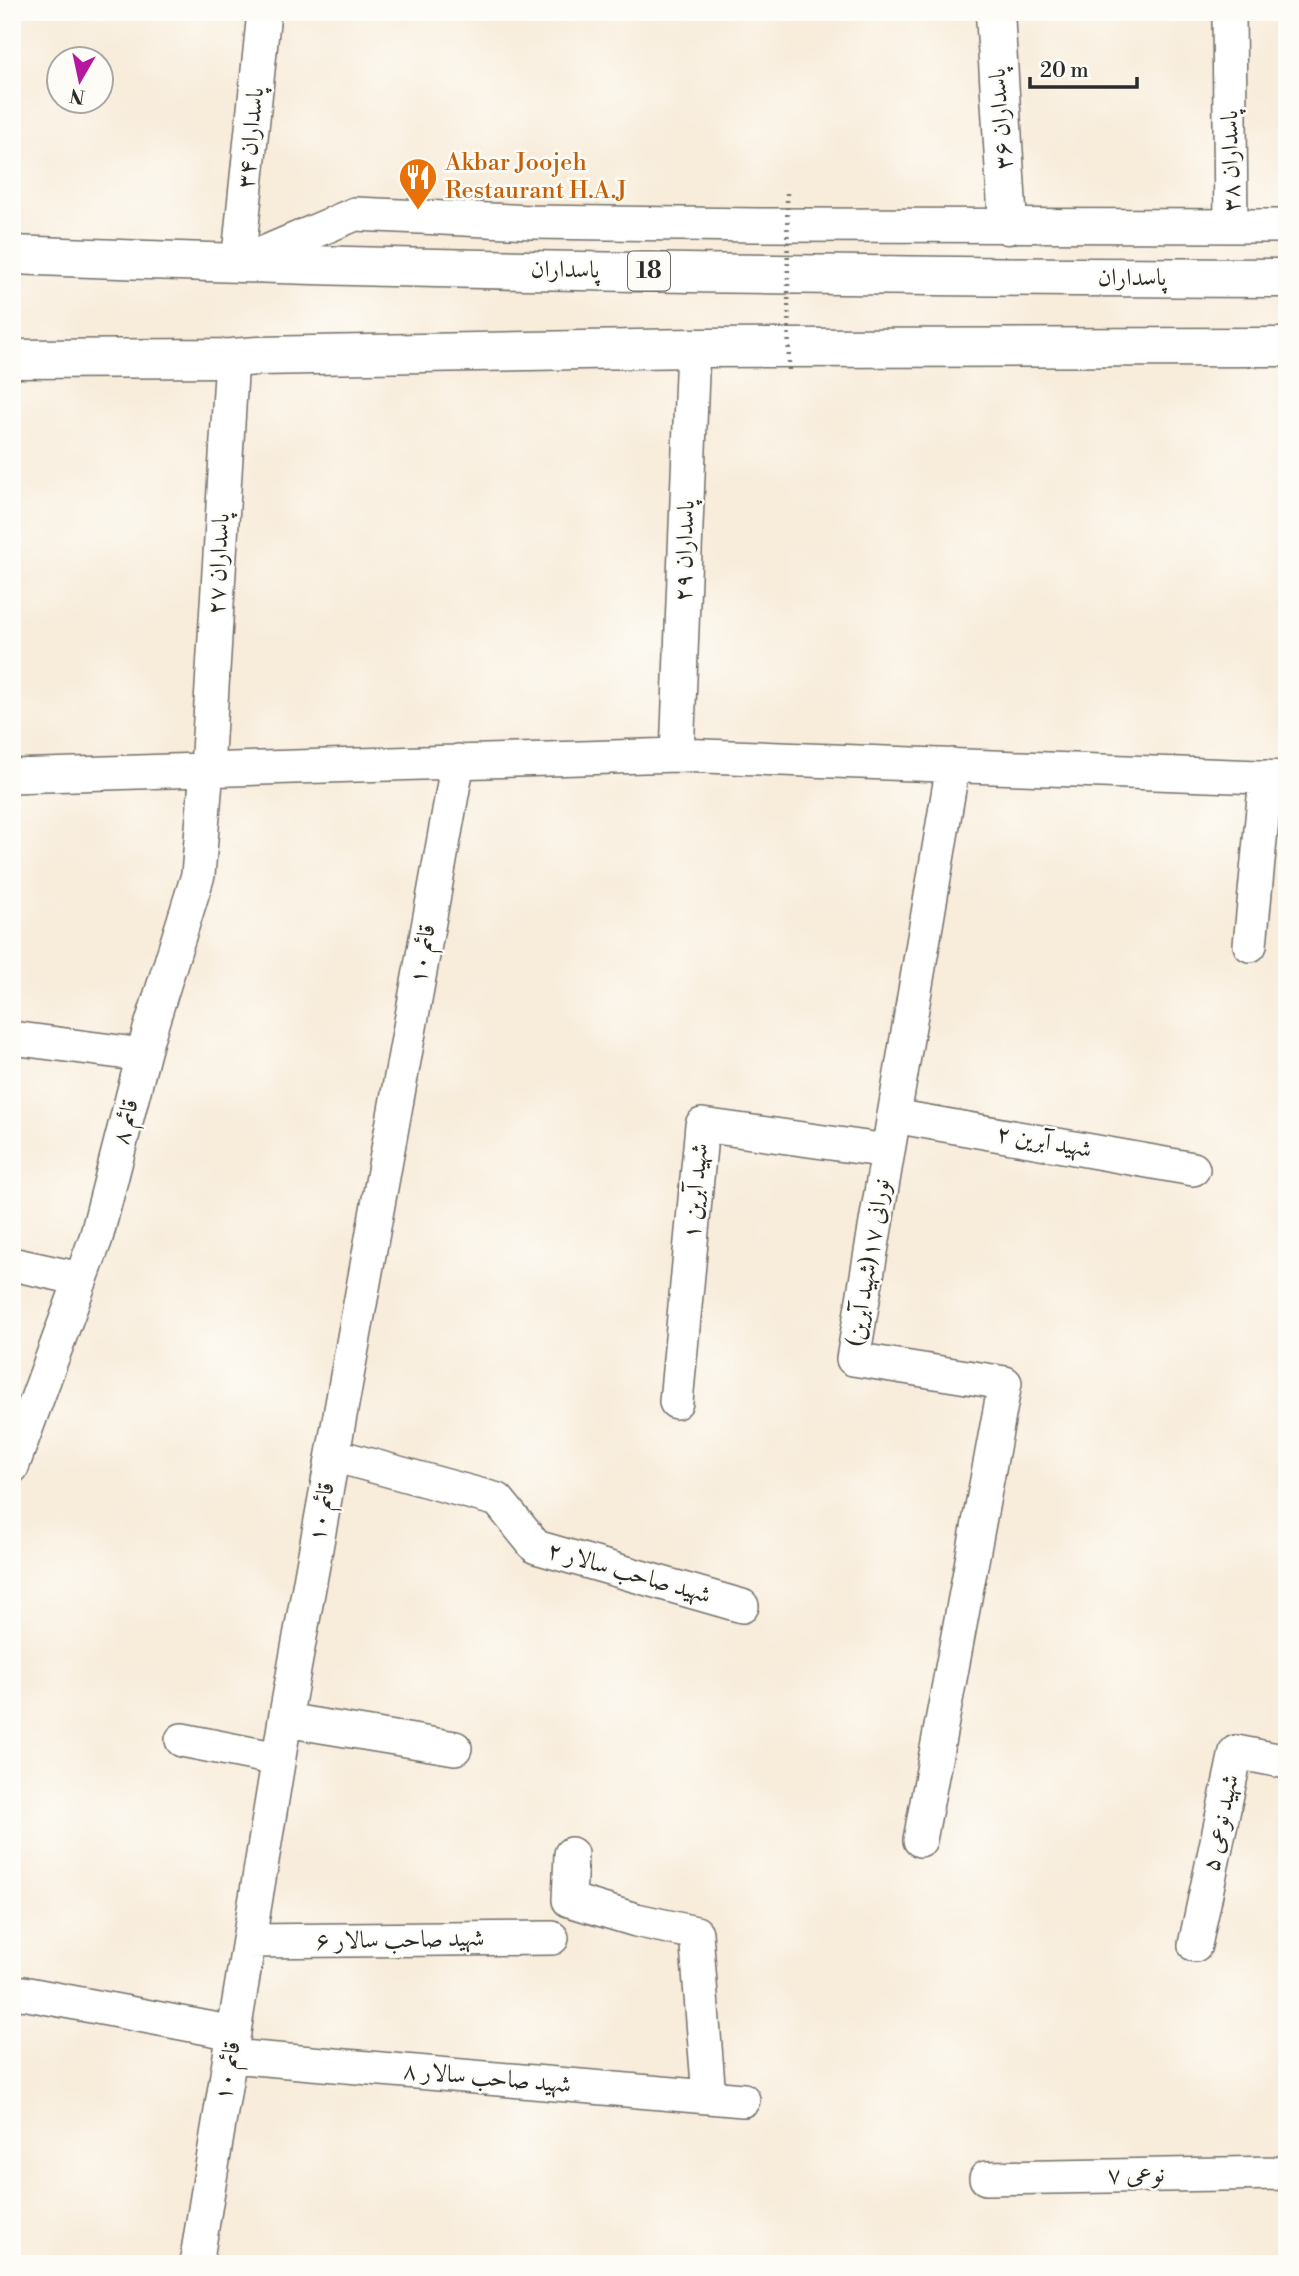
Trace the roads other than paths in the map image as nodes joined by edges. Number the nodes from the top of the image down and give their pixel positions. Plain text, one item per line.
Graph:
1 (264, 12) edge
2 (995, 12) edge
3 (1229, 12) edge
4 (1008, 225) junction
5 (1231, 226) junction
6 (1287, 226) edge
7 (12, 255) edge
8 (238, 264) junction
9 (1287, 278) edge
10 (12, 338) edge
11 (1287, 347) edge
12 (693, 348) junction
13 (232, 358) junction
14 (12, 359) edge
15 (150, 359) junction
16 (677, 755) junction
17 (458, 761) junction
18 (953, 765) junction
19 (207, 769) junction
20 (12, 776) edge
21 (1276, 777) edge
22 (1250, 945) dead end
23 (12, 1038) edge
24 (143, 1055) junction
25 (894, 1116) junction
26 (888, 1151) junction
27 (1193, 1169) dead end
28 (12, 1264) edge
29 (81, 1279) junction
30 (676, 1402) dead end
31 (333, 1455) junction
32 (12, 1467) edge
33 (742, 1606) dead end
34 (285, 1720) junction
35 (181, 1740) dead end
36 (455, 1748) dead end
37 (278, 1759) junction
38 (1287, 1762) edge
39 (920, 1840) dead end
40 (571, 1854) dead end
41 (552, 1938) dead end
42 (249, 1941) junction
43 (1195, 1945) dead end
44 (12, 1994) edge
45 (232, 2045) junction
46 (709, 2097) junction
47 (744, 2100) dead end
48 (1287, 2173) edge
49 (986, 2178) dead end
50 (196, 2264) edge

1 - 8 street, پاسداران ۳۴
2 - 4 main road, پاسداران ۳۶
3 - 5 street, پاسداران ۳۸
4 - 5 street
4 - 8 street
5 - 6 street
7 - 8 main road, پاسداران / 18
8 - 9 main road, پاسداران / 18
10 - 15 main road
11 - 12 main road
12 - 13 main road
12 - 16 street, پاسداران ۲۹
13 - 15 main road
13 - 19 street, پاسداران ۲۷
14 - 15 main road
16 - 17 street
16 - 18 street
17 - 19 street
17 - 31 street, قائم ۱۰
18 - 21 street
18 - 25 street, نورانی ۱۷(شهید آبرین)
19 - 20 street
19 - 24 street, قائم ۸
21 - 22 street
23 - 24 street
24 - 29 street, قائم ۸
25 - 26 street, نورانی ۱۷(شهید آبرین)
25 - 27 street, شهید آبرین ۲
26 - 30 street, شهید آبرین ۱
26 - 39 street, نورانی ۱۷(شهید آبرین)
28 - 29 street
29 - 32 street, قائم ۸
31 - 33 street, شهید صاحب سالار ۲
31 - 34 street, قائم ۱۰
34 - 36 street
34 - 37 street, قائم ۱۰
35 - 37 street
37 - 42 street, قائم ۱۰
38 - 43 street, شهید نوعی ۵
40 - 46 street
41 - 42 street, شهید صاحب سالار ۶
42 - 45 street, قائم ۱۰
44 - 45 street, شهید صاحب سالار ۸
45 - 46 street, شهید صاحب سالار ۸
45 - 50 street, قائم ۱۰
46 - 47 street, شهید صاحب سالار ۸
48 - 49 street, نوعی ۷

